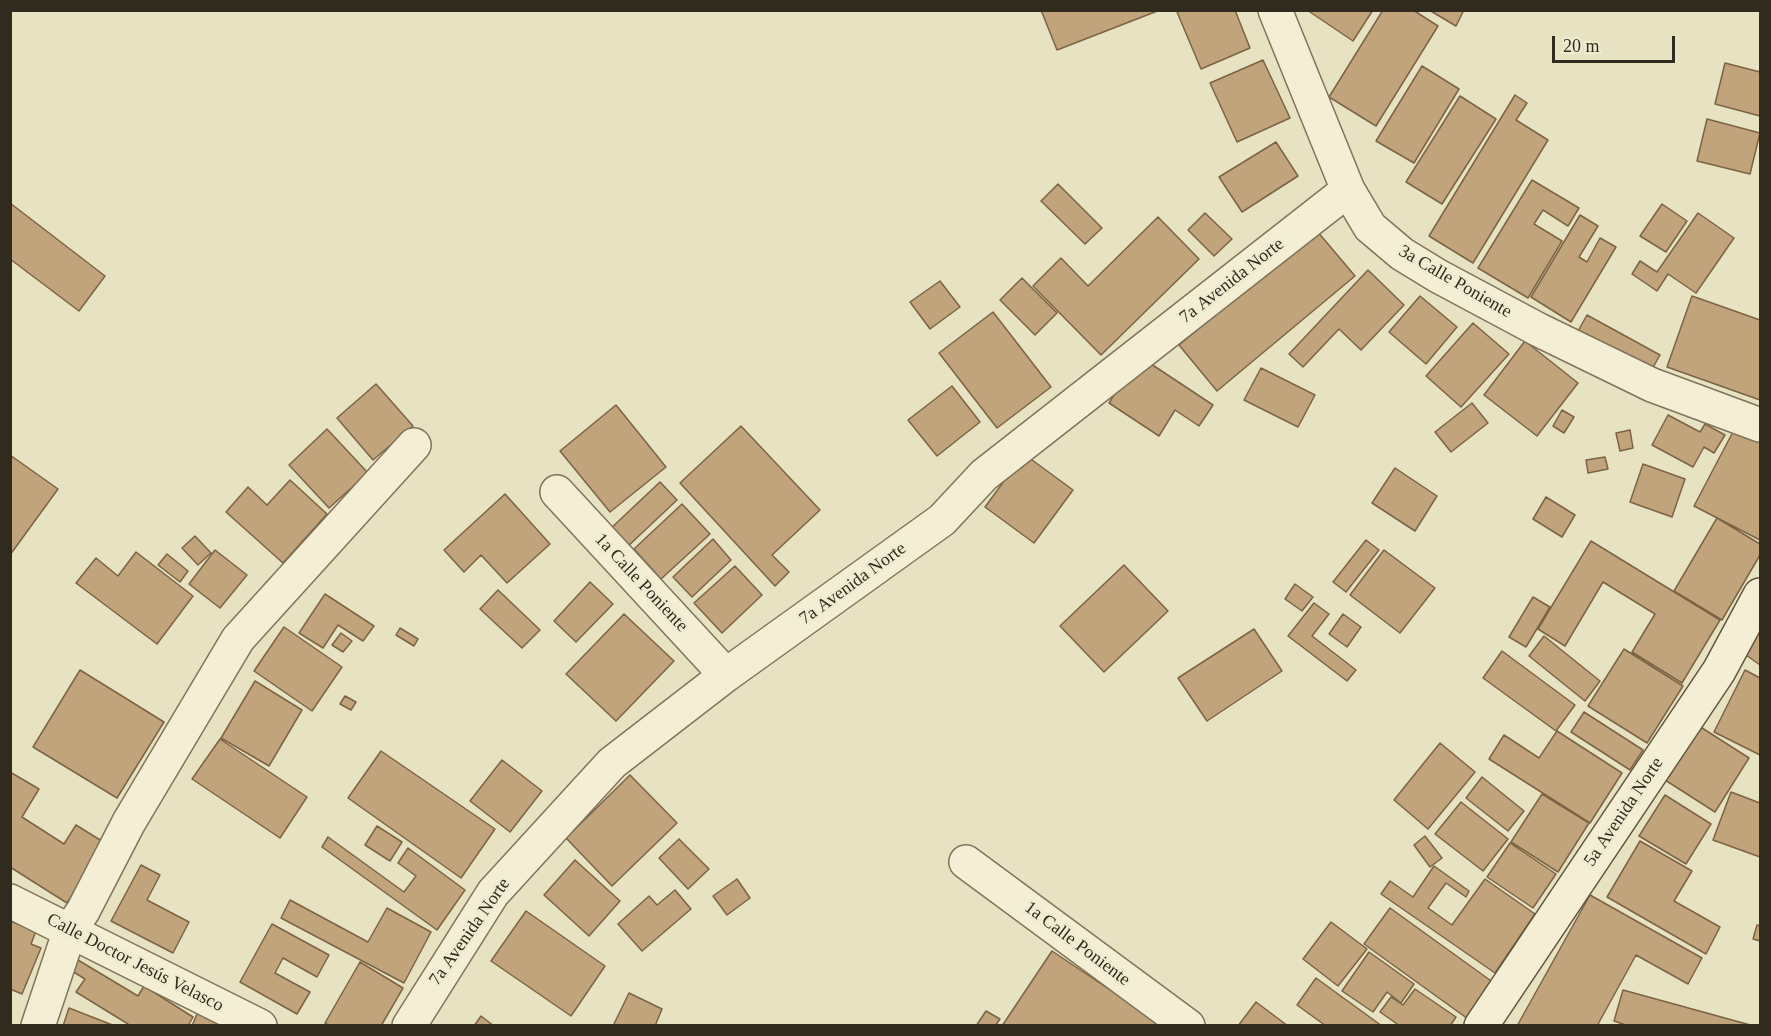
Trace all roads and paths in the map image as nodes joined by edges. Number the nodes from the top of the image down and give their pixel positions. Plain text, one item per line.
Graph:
1 (1275, 10) edge
2 (1348, 190) junction
3 (1761, 425) edge
4 (414, 445) dead end
5 (557, 492) dead end
6 (1761, 595) edge
7 (726, 675) junction
8 (966, 862) dead end
9 (10, 901) edge
10 (70, 930) junction
11 (38, 1026) edge
12 (260, 1026) edge
13 (409, 1026) edge
14 (1188, 1026) edge
15 (1481, 1026) edge

1 - 2 street, 3a Calle Poniente
2 - 3 street, 3a Calle Poniente
2 - 7 street, 7a Avenida Norte
4 - 10 street
5 - 7 street, 1a Calle Poniente
6 - 15 street, 5a Avenida Norte
7 - 13 street, 7a Avenida Norte
8 - 14 street, 1a Calle Poniente
9 - 10 street, Calle Doctor Jesús Velasco
10 - 11 street
10 - 12 street, Calle Doctor Jesús Velasco

